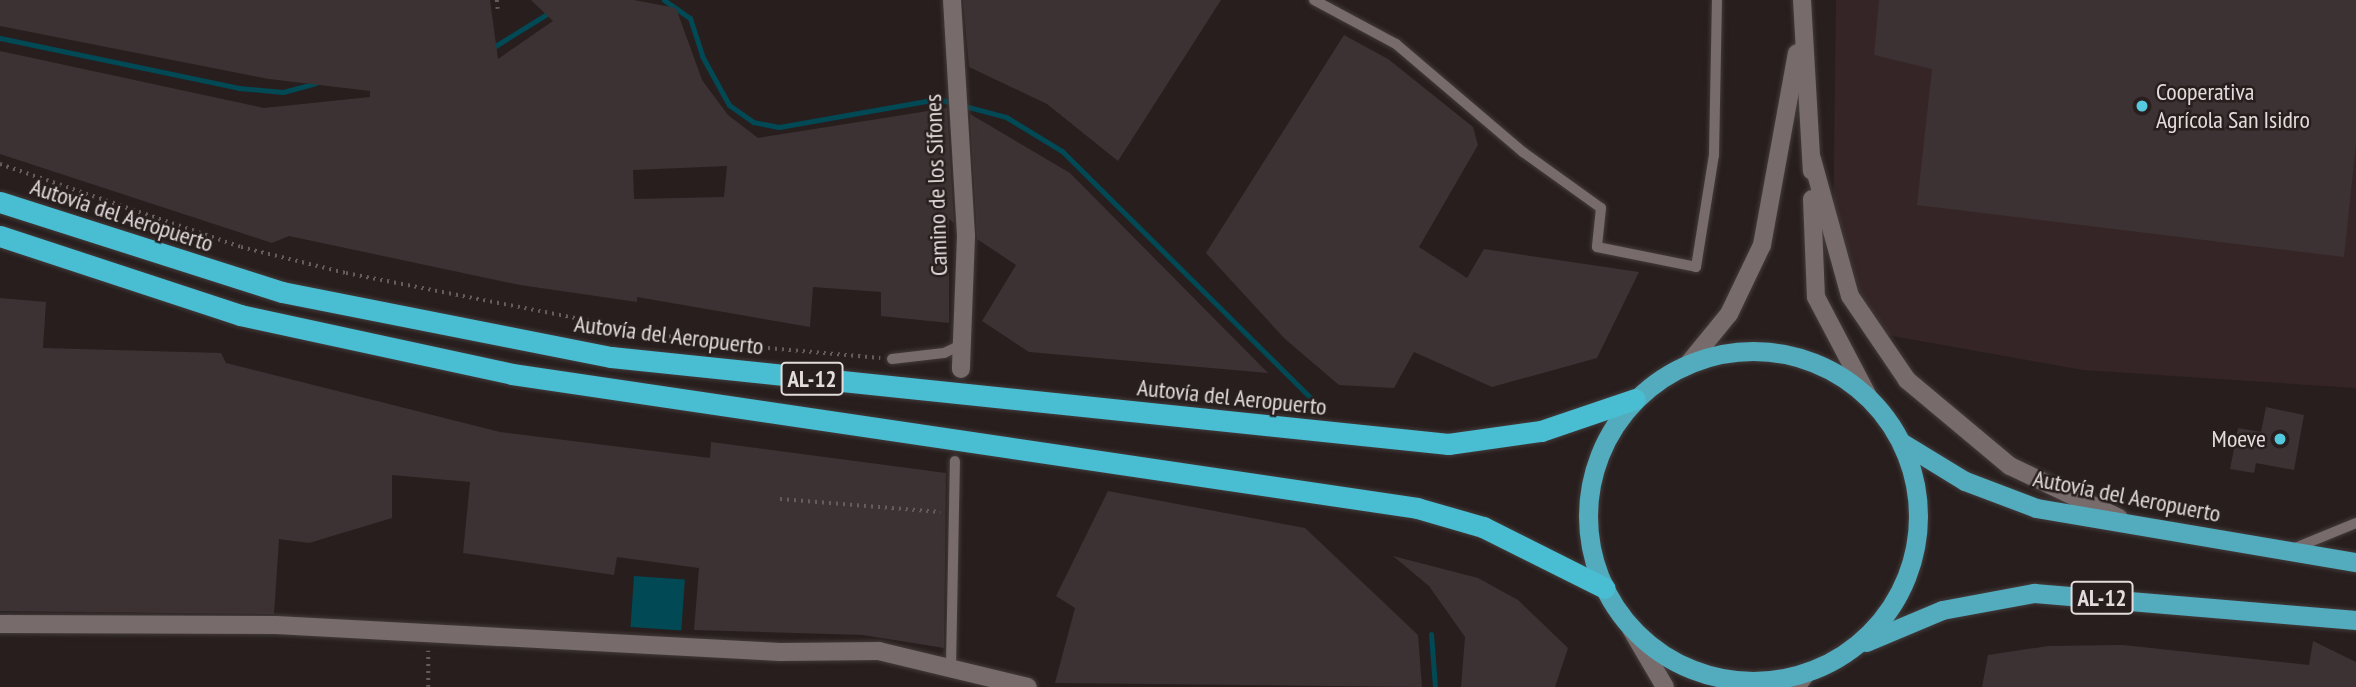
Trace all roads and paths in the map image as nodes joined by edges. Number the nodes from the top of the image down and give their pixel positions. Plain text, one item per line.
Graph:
1 (497, 0) edge
2 (952, 0) edge
3 (1314, 0) edge
4 (1717, 0) edge
5 (498, 9) dead end
6 (1802, 9) edge
7 (1812, 159) junction
8 (0, 164) edge
9 (0, 202) edge
10 (0, 236) edge
11 (961, 345) junction
12 (892, 359) joint
13 (1689, 363) junction
14 (961, 369) dead end
15 (1869, 398) junction
16 (1635, 399) junction
17 (1901, 442) junction
18 (955, 461) dead end
19 (780, 499) dead end
20 (953, 513) junction
21 (2356, 523) edge
22 (2141, 527) junction
23 (2284, 551) junction
24 (2356, 562) edge
25 (1605, 588) junction
26 (2356, 620) edge
27 (0, 624) edge
28 (1631, 629) junction
29 (429, 635) junction
30 (1856, 647) junction
31 (951, 666) junction
32 (1802, 680) edge
33 (428, 687) edge
34 (1028, 687) edge
35 (1665, 687) edge

1 - 5 path
2 - 11 street, Camino de los Sifones
3 - 4 lane
6 - 7 street
6 - 13 street
7 - 15 street
7 - 22 street
8 - 12 path
9 - 16 highway, Autovía del Aeropuerto / AL-12
10 - 25 highway, AL-12
11 - 12 lane
11 - 14 street, Camino de los Sifones
13 - 15 highway, AL-12
13 - 16 highway, AL-12
15 - 17 highway, AL-12
16 - 25 highway, AL-12
17 - 22 highway, Autovía del Aeropuerto / AL-12
17 - 30 highway, AL-12
18 - 20 lane
19 - 20 path
20 - 31 lane
21 - 23 lane
22 - 23 highway, Autovía del Aeropuerto / AL-12
23 - 24 highway, Autovía del Aeropuerto / AL-12
25 - 28 highway, AL-12
26 - 30 highway, AL-12
27 - 29 street
28 - 32 highway, AL-12
28 - 35 street
29 - 31 street
29 - 33 path
30 - 32 highway, AL-12
31 - 34 street

